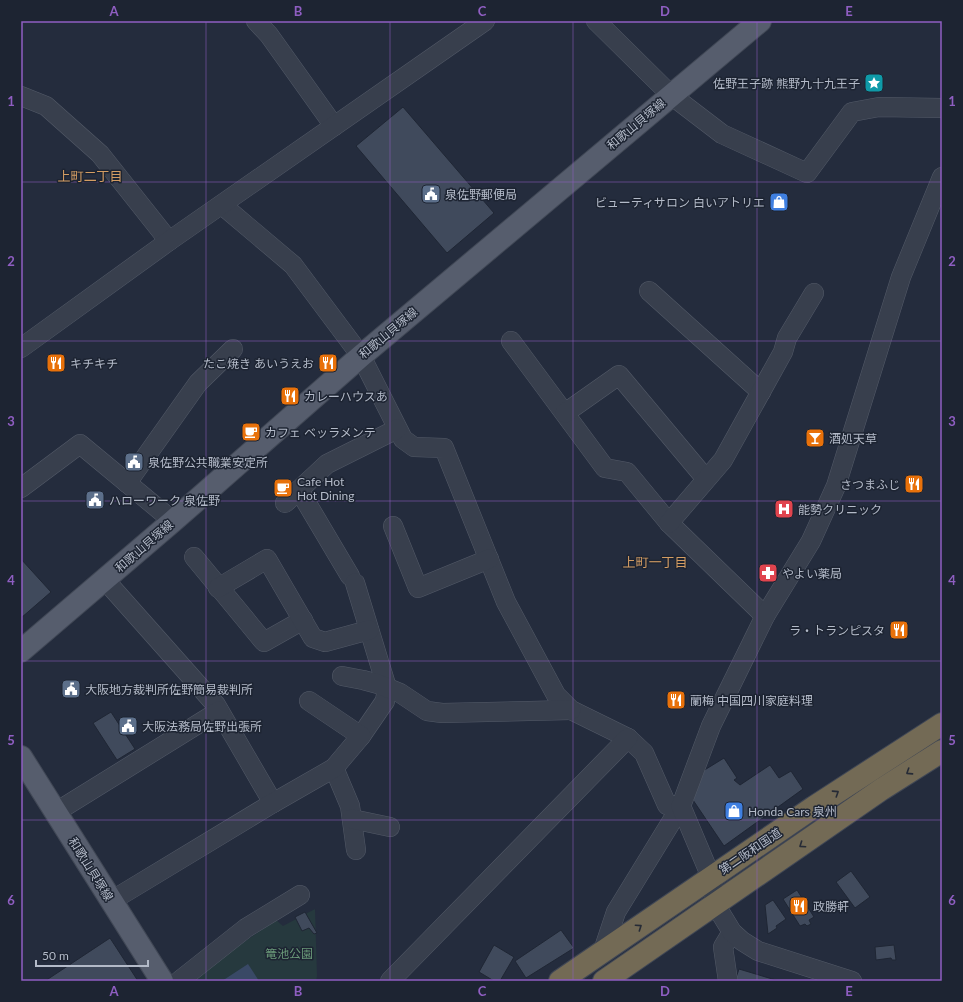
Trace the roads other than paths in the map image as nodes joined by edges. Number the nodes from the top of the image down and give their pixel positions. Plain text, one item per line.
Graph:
1 (256, 21) edge
2 (485, 21) edge
3 (596, 21) edge
4 (760, 21) edge
5 (671, 95) junction
6 (21, 96) edge
7 (942, 108) edge
8 (334, 126) junction
9 (942, 177) edge
10 (222, 205) junction
11 (169, 242) junction
12 (649, 291) dead end
13 (814, 293) dead end
14 (511, 341) dead end
15 (21, 348) edge
16 (233, 349) dead end
17 (361, 356) junction
18 (761, 392) junction
19 (565, 413) junction
20 (397, 429) junction
21 (706, 479) junction
22 (126, 483) junction
23 (21, 488) edge
24 (173, 522) junction
25 (669, 523) junction
26 (393, 526) dead end
27 (194, 557) dead end
28 (489, 559) junction
29 (104, 580) junction
30 (218, 588) junction
31 (765, 616) junction
32 (303, 620) junction
33 (369, 630) junction
34 (21, 651) edge
35 (342, 676) dead end
36 (386, 688) junction
37 (309, 701) dead end
38 (571, 710) junction
39 (219, 711) junction
40 (942, 724) edge
41 (361, 736) junction
42 (628, 738) junction
43 (942, 750) edge
44 (21, 757) edge
45 (334, 768) junction
46 (273, 803) junction
47 (681, 806) junction
48 (56, 812) junction
49 (352, 819) junction
50 (390, 827) dead end
51 (356, 850) dead end
52 (711, 877) junction
53 (300, 895) dead end
54 (111, 901) junction
55 (715, 904) junction
56 (732, 932) junction
57 (603, 951) junction
58 (162, 981) edge
59 (179, 981) edge
60 (390, 981) edge
61 (560, 981) edge
62 (604, 981) edge
63 (728, 981) edge
64 (852, 981) edge

1 - 8 street
2 - 8 street
3 - 5 street
4 - 5 main road, 和歌山貝塚線
5 - 7 street
5 - 17 main road, 和歌山貝塚線
6 - 11 street
8 - 10 street
9 - 31 street
10 - 11 street
10 - 17 street
11 - 15 street
12 - 18 street
13 - 18 street
14 - 19 street
16 - 22 street
17 - 20 street
17 - 24 main road, 和歌山貝塚線
18 - 21 street
19 - 21 street
19 - 25 street
20 - 28 street
20 - 33 street
21 - 25 street
22 - 23 street
22 - 24 street
24 - 29 main road, 和歌山貝塚線
25 - 31 street
26 - 28 street
27 - 30 street
28 - 38 street
29 - 34 main road, 和歌山貝塚線
29 - 39 street
30 - 32 street
30 - 32 street
31 - 47 street
32 - 33 street
33 - 36 street
35 - 36 street
36 - 38 street
36 - 41 street
37 - 41 street
38 - 42 street
39 - 46 street
39 - 48 street
52 -> 40 highway, 第二阪和国道
41 - 45 street
42 - 47 street
42 - 60 street
43 -> 55 highway, 第二阪和国道
44 - 48 main road, 和歌山貝塚線
45 - 46 street
45 - 49 street
46 - 54 street
47 - 52 street
47 - 57 street
48 - 54 main road, 和歌山貝塚線
49 - 50 street
49 - 51 street
52 - 55 street
57 -> 52 highway, 第二阪和国道
53 - 59 street
54 - 58 main road, 和歌山貝塚線
55 - 56 street
55 - 62 highway, 第二阪和国道
56 - 63 street
56 - 64 street
57 - 61 highway, 第二阪和国道

